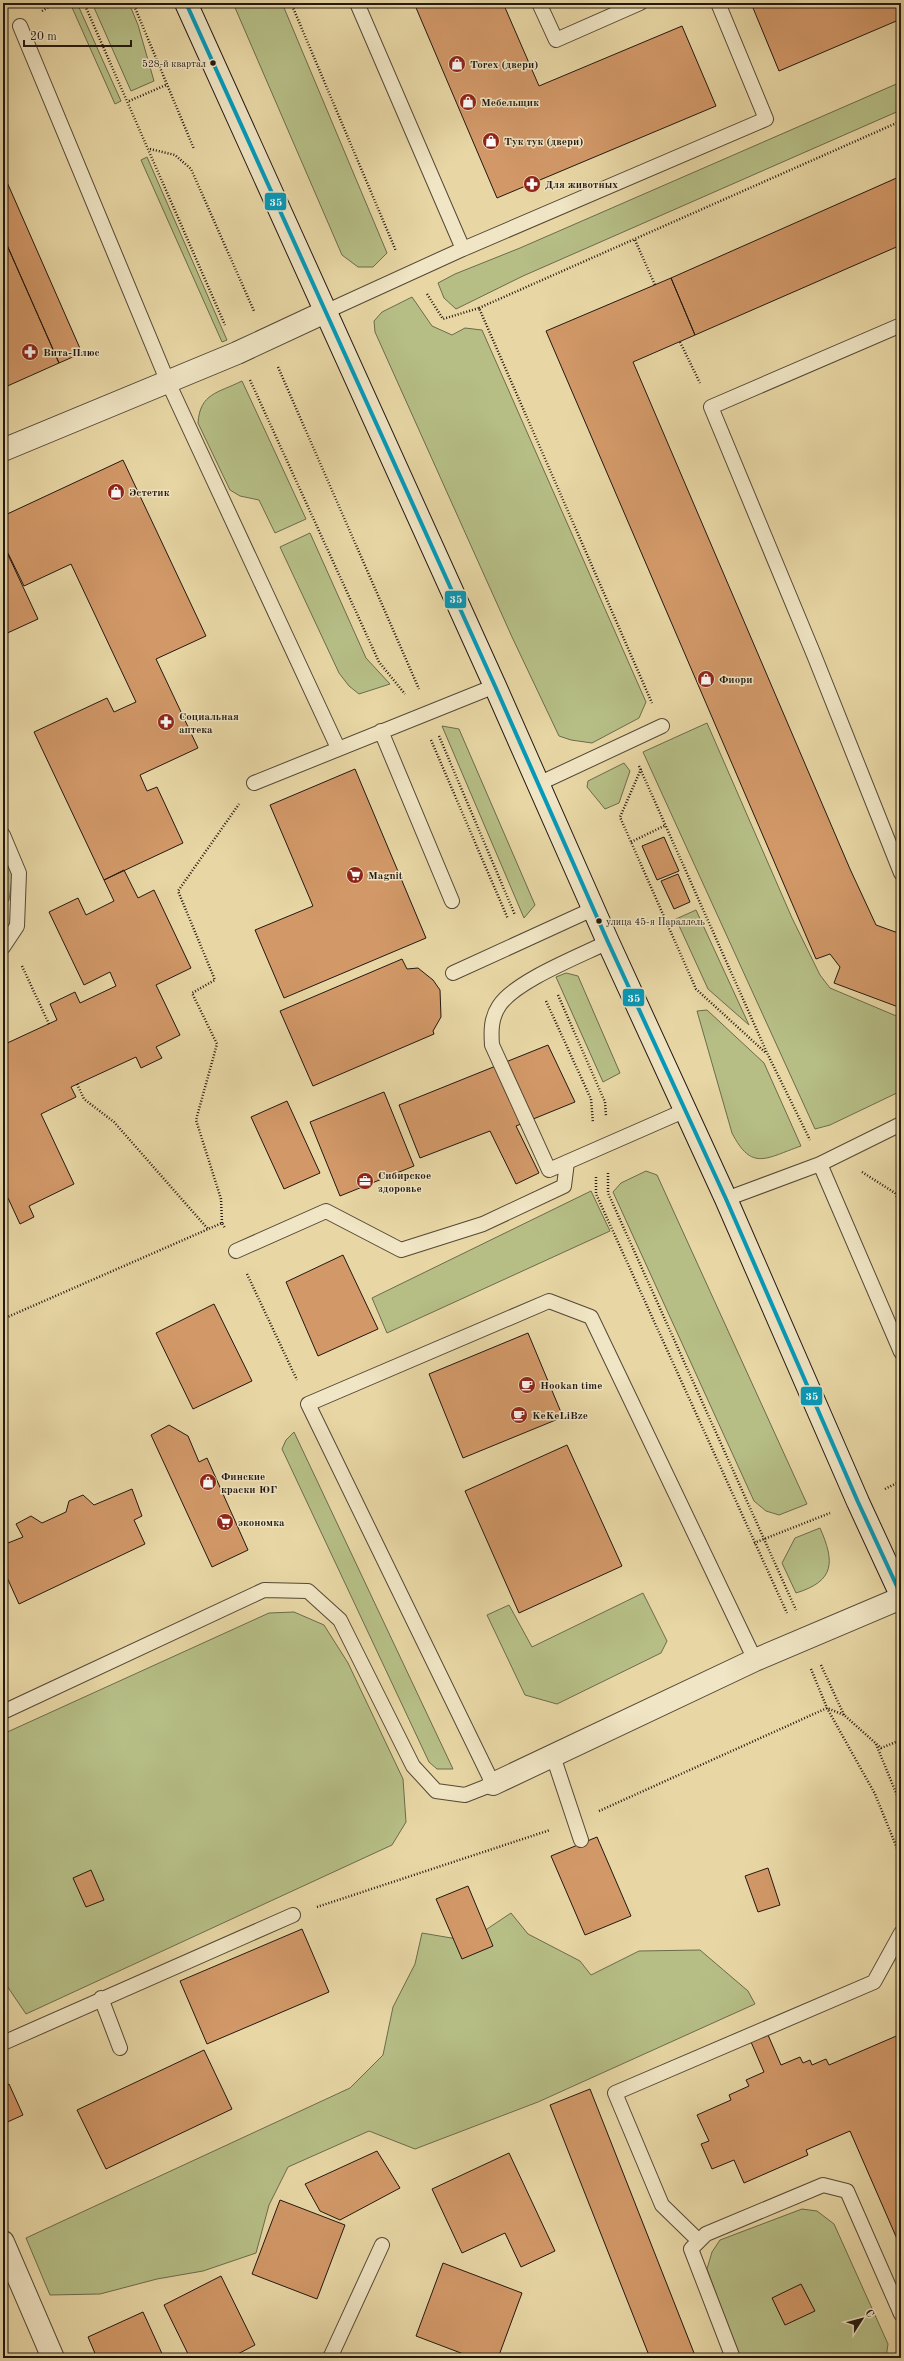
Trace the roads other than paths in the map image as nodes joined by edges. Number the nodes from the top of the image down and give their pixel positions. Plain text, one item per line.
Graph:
1 (186, 3) edge
2 (357, 3) edge
3 (539, 3) edge
4 (640, 3) edge
5 (718, 3) edge
6 (20, 26) dead end
7 (463, 249) junction
8 (325, 312) junction
9 (901, 325) edge
10 (167, 380) junction
11 (3, 450) edge
12 (495, 686) junction
13 (662, 726) road end
14 (381, 731) junction
15 (338, 748) junction
16 (254, 783) road end
17 (538, 784) junction
18 (3, 835) edge
19 (901, 872) edge
20 (452, 901) dead end
21 (594, 909) junction
22 (608, 942) junction
23 (6, 943) edge
24 (453, 973) dead end
25 (686, 1110) junction
26 (901, 1124) edge
27 (567, 1162) junction
28 (820, 1164) junction
29 (726, 1199) junction
30 (236, 1251) road end
31 (901, 1352) edge
32 (901, 1597) edge
33 (755, 1660) junction
34 (4, 1708) edge
35 (552, 1756) junction
36 (493, 1784) junction
37 (581, 1840) dead end
38 (293, 1915) road end
39 (901, 1933) edge
40 (101, 1998) junction
41 (3, 2043) edge
42 (120, 2048) dead end
43 (699, 2241) junction
44 (3, 2242) edge
45 (382, 2245) dead end
46 (901, 2314) edge
47 (53, 2358) edge
48 (330, 2358) edge
49 (734, 2358) edge

1 - 8 main road
2 - 7 lane
3 - 4 lane
5 - 7 lane
6 - 10 lane
7 - 8 lane
8 - 10 main road
8 - 12 main road
9 - 19 lane
10 - 11 main road
10 - 15 lane
12 - 14 lane
12 - 17 main road
13 - 17 lane
14 - 15 lane
14 - 20 lane
15 - 16 lane
17 - 21 main road
18 - 23 lane
21 - 22 main road
21 - 24 lane
22 - 25 main road
22 - 27 lane
25 - 27 lane
25 - 29 main road
26 - 28 lane
27 - 30 lane
28 - 29 lane
28 - 31 lane
29 - 32 main road
32 - 33 main road
33 - 35 main road
33 - 36 lane
34 - 36 lane
35 - 36 main road
35 - 37 lane
38 - 40 lane
39 - 43 lane
40 - 41 lane
40 - 42 lane
43 - 46 lane
43 - 49 lane
44 - 47 main road
45 - 48 lane

